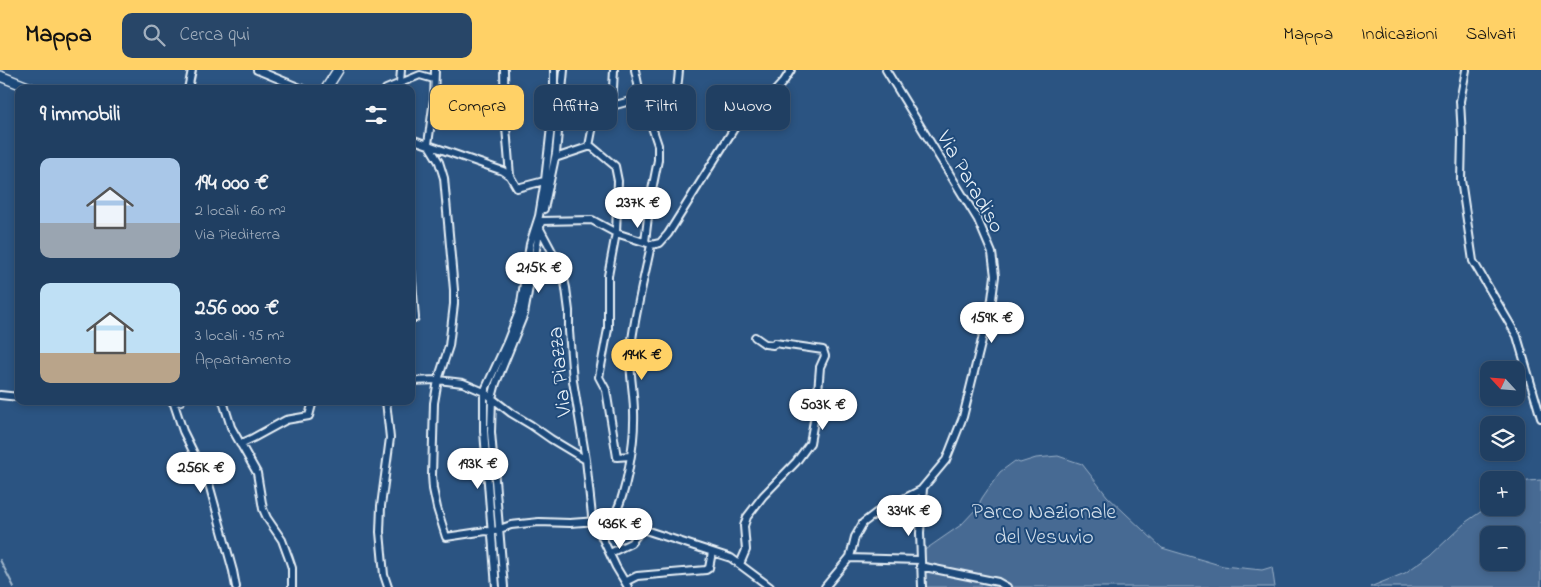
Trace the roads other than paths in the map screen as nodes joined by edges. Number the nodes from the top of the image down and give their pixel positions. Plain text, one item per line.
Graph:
1 (192, 70) edge
2 (257, 70) edge
3 (338, 70) edge
4 (401, 70) edge
5 (435, 70) edge
6 (504, 70) edge
7 (554, 70) edge
8 (564, 70) edge
9 (614, 70) edge
10 (635, 70) edge
11 (679, 70) edge
12 (790, 70) edge
13 (886, 70) edge
14 (1466, 70) edge
15 (0, 76) edge
16 (434, 79) junction
17 (400, 82) junction
18 (23, 85) edge
19 (189, 85) edge
20 (293, 85) edge
21 (329, 85) edge
22 (394, 85) edge
23 (613, 85) edge
24 (638, 85) edge
25 (677, 85) edge
26 (592, 130) edge
27 (654, 130) edge
28 (415, 140) edge
29 (428, 144) junction
30 (589, 146) junction
31 (555, 158) junction
32 (510, 176) junction
33 (548, 180) junction
34 (540, 224) junction
35 (616, 233) junction
36 (648, 243) junction
37 (755, 337) dead end
38 (415, 380) edge
39 (438, 380) junction
40 (484, 392) junction
41 (0, 395) edge
42 (15, 397) edge
43 (492, 398) junction
44 (174, 405) edge
45 (224, 405) edge
46 (312, 405) edge
47 (386, 405) edge
48 (1540, 418) edge
49 (240, 444) junction
50 (630, 456) junction
51 (586, 460) junction
52 (923, 488) junction
53 (617, 512) junction
54 (594, 522) junction
55 (500, 529) junction
56 (642, 529) junction
57 (491, 532) junction
58 (712, 552) junction
59 (610, 553) junction
60 (849, 558) junction
61 (920, 563) junction
62 (740, 564) junction
63 (626, 585) edge
64 (236, 587) edge
65 (292, 587) edge
66 (388, 587) edge
67 (496, 587) edge
68 (504, 587) edge
69 (770, 587) edge
70 (825, 587) edge
71 (922, 587) edge
72 (1007, 587) edge

1 - 19 street
2 - 20 street
3 - 21 main road
4 - 17 street
5 - 16 street
6 - 32 street
7 - 33 street
8 - 31 street
9 - 23 street
10 - 24 street
11 - 25 street
12 - 36 street
13 - 52 street, Via Paradiso
14 - 48 street
15 - 18 main road
16 - 17 street
16 - 29 street
17 - 22 street
26 - 30 street
27 - 36 street
28 - 29 street
29 - 32 street
29 - 39 street
30 - 31 street
30 - 35 street
31 - 33 street
32 - 33 street
33 - 34 street
33 - 40 street
34 - 35 street
34 - 43 street
34 - 51 street, Via Piazza
35 - 36 street
35 - 50 street
36 - 50 street
37 - 62 street
38 - 39 street
39 - 40 street
39 - 57 street
40 - 43 street
40 - 57 street
41 - 42 street
43 - 51 street
43 - 55 street
44 - 64 street
45 - 49 street
46 - 49 street
47 - 66 street
49 - 65 street
50 - 53 street
51 - 54 street, Via Piazza
52 - 60 street, Via Paradiso
52 - 61 street
53 - 54 street
53 - 56 street
54 - 55 street
54 - 59 street, Via Piazza
55 - 57 street
55 - 68 street
56 - 58 street
56 - 59 street
57 - 67 street
58 - 62 street
58 - 63 street
59 - 63 street, Via Piazza
60 - 61 street
60 - 70 street, Via Paradiso
61 - 71 street
61 - 72 street
62 - 69 street

